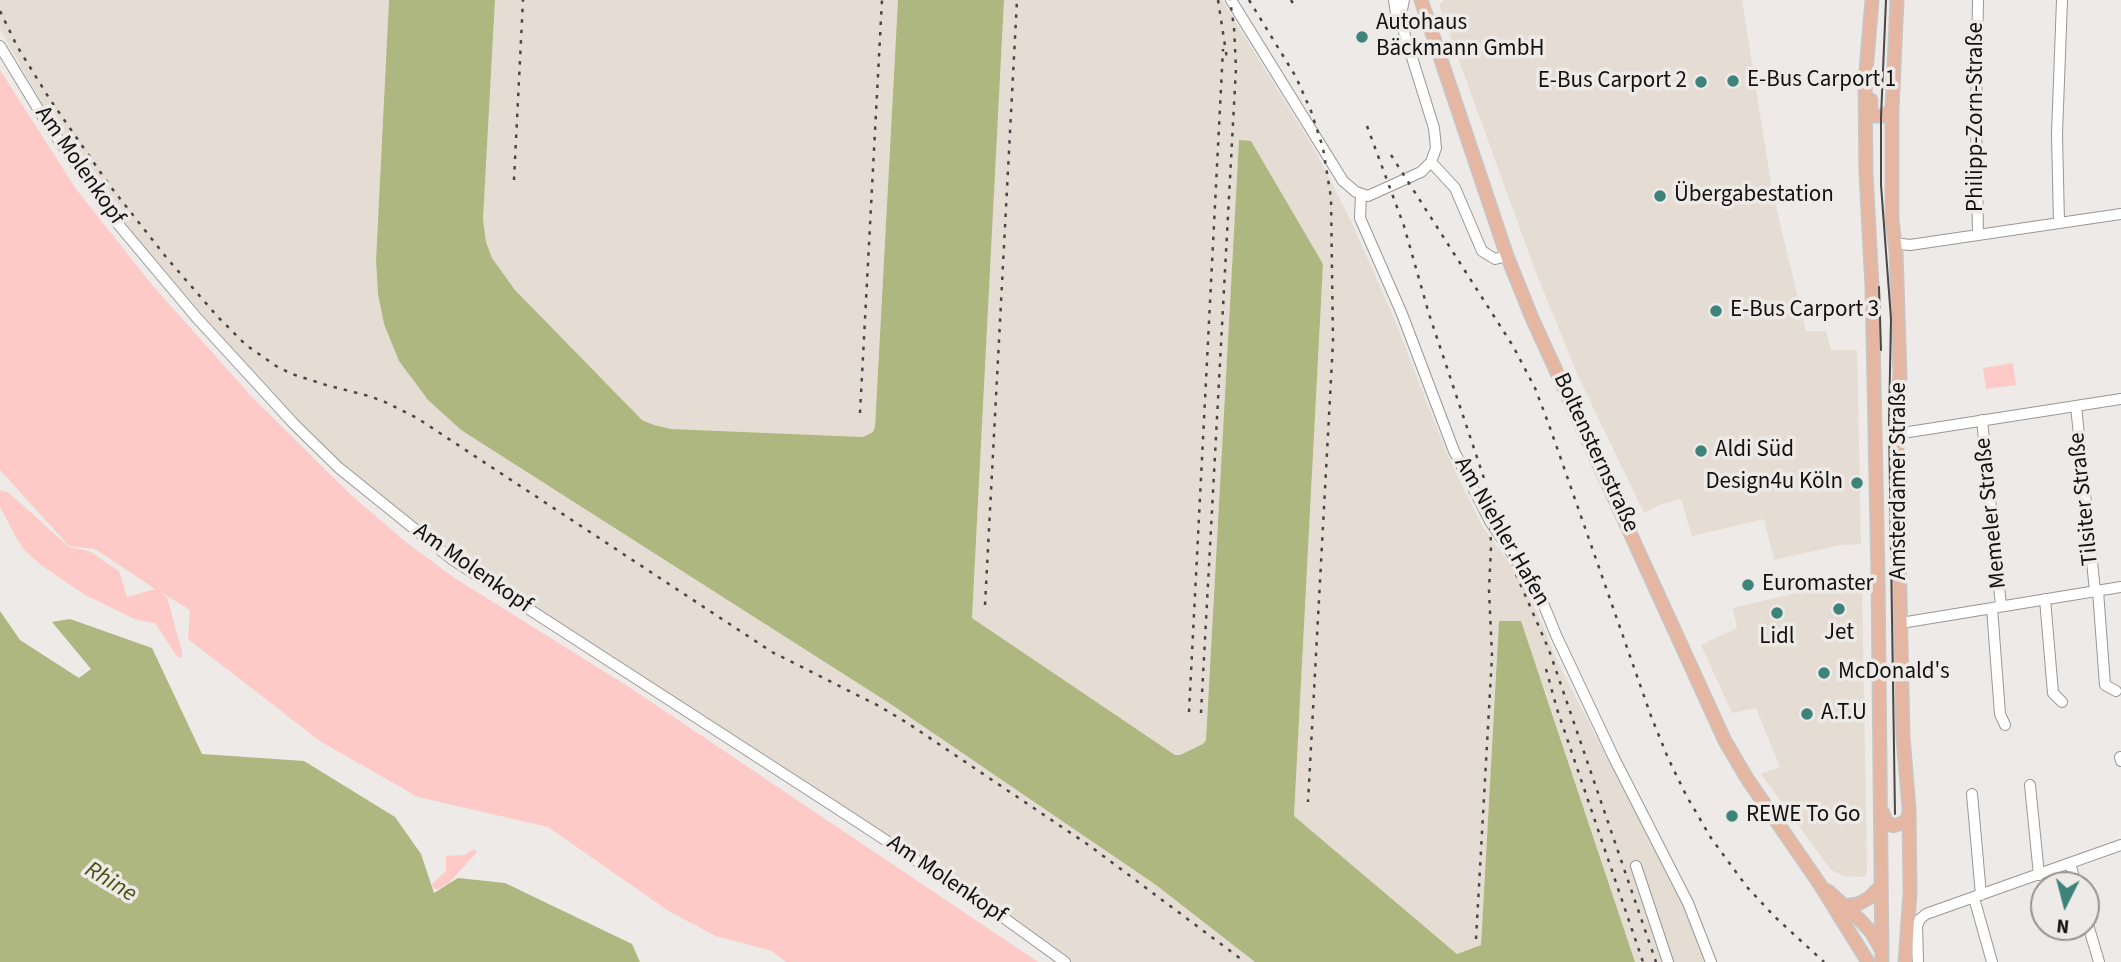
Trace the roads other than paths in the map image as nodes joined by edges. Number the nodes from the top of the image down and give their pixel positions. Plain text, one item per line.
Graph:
1 (1231, 0) edge
2 (1394, 0) edge
3 (1404, 0) edge
4 (1421, 0) edge
5 (1872, 0) edge
6 (1897, 0) edge
7 (1978, 0) edge
8 (2062, 0) edge
9 (1400, 19) junction
10 (0, 46) edge
11 (1866, 83) junction
12 (1892, 109) junction
13 (1431, 162) junction
14 (1361, 195) junction
15 (2121, 214) edge
16 (2059, 223) junction
17 (1978, 234) junction
18 (1894, 243) junction
19 (1507, 256) junction
20 (2121, 399) edge
21 (2076, 406) junction
22 (1982, 420) junction
23 (1896, 434) junction
24 (2121, 587) edge
25 (2096, 591) junction
26 (2045, 599) junction
27 (1996, 607) junction
28 (1901, 623) junction
29 (2116, 691) dead end
30 (2062, 702) dead end
31 (2005, 725) dead end
32 (2029, 785) dead end
33 (1972, 794) dead end
34 (1881, 807) junction
35 (1909, 814) junction
36 (2121, 845) edge
37 (2070, 863) junction
38 (1636, 866) dead end
39 (2039, 871) edge
40 (2049, 871) edge
41 (2072, 871) edge
42 (2030, 878) edge
43 (1819, 883) junction
44 (1881, 887) junction
45 (1977, 897) junction
46 (1844, 906) junction
47 (2093, 941) edge
48 (1884, 958) edge
49 (1065, 962) edge
50 (1668, 962) edge
51 (1711, 962) edge
52 (1868, 962) edge
53 (1905, 962) edge
54 (1918, 962) edge
55 (1992, 962) edge
56 (2099, 962) edge

1 - 14 street
2 - 9 street
3 - 9 street
4 - 19 main road, Boltensternstraße
5 - 11 main road, Amsterdamer Straße
6 - 12 main road, Amsterdamer Straße
7 - 17 street, Philipp-Zorn-Straße
8 - 16 street
9 - 13 street
10 - 49 street, Am Molenkopf
11 - 12 main road
11 - 34 main road, Amsterdamer Straße
12 - 18 main road, Amsterdamer Straße
13 - 14 street
13 - 19 street
14 - 51 street, Am Niehler Hafen
15 - 16 street
16 - 17 street
17 - 18 street
18 - 23 main road, Amsterdamer Straße
19 - 43 main road, Boltensternstraße
20 - 21 street
21 - 22 street
21 - 25 street, Tilsiter Straße
22 - 23 street
22 - 27 street, Memeler Straße
23 - 28 main road, Amsterdamer Straße
24 - 25 street
25 - 26 street
25 - 29 street, Tilsiter Straße
26 - 27 street
26 - 30 street
27 - 28 street
27 - 31 street, Memeler Straße
28 - 35 main road, Amsterdamer Straße
32 - 39 street
33 - 45 street
34 - 35 main road
34 - 44 main road, Amsterdamer Straße
35 - 53 main road, Amsterdamer Straße
36 - 37 street
37 - 40 street
37 - 41 street
38 - 50 street
42 - 45 street
43 - 46 main road, Boltensternstraße
43 - 52 main road, Boltensternstraße
44 - 46 main road
44 - 48 main road, Amsterdamer Straße
45 - 54 street
45 - 55 street
46 - 48 main road, Boltensternstraße
47 - 56 street

